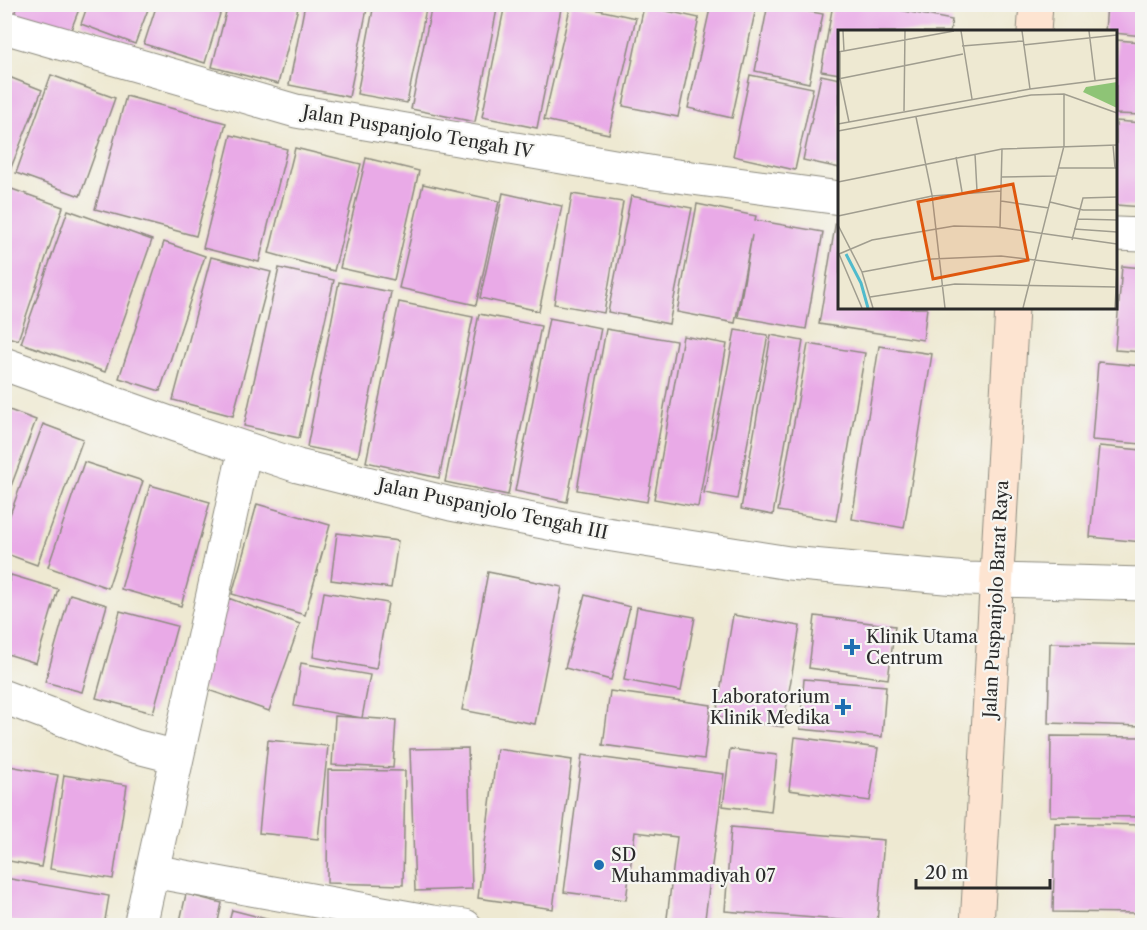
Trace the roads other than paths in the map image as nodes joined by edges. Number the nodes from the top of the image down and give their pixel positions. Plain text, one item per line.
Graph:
1 (1036, 4) edge
2 (4, 27) edge
3 (1034, 30) edge
4 (838, 198) edge
5 (1117, 234) edge
6 (1143, 235) edge
7 (1012, 309) edge
8 (4, 364) edge
9 (245, 449) junction
10 (997, 580) junction
11 (1143, 584) edge
12 (4, 696) edge
13 (177, 757) junction
14 (152, 871) junction
15 (432, 924) edge
16 (140, 926) edge
17 (465, 926) edge
18 (977, 926) edge

1 - 3 street
2 - 4 street, Jalan Puspanjolo Tengah IV
5 - 6 street
7 - 10 street, Jalan Puspanjolo Barat Raya
8 - 9 street, Jalan Puspanjolo Tengah III
9 - 10 street, Jalan Puspanjolo Tengah III
9 - 13 street
10 - 11 street, Jalan Puspanjolo Tengah III
10 - 18 street, Jalan Puspanjolo Barat Raya
12 - 13 street
13 - 14 street
14 - 15 street
14 - 16 street
15 - 17 street

